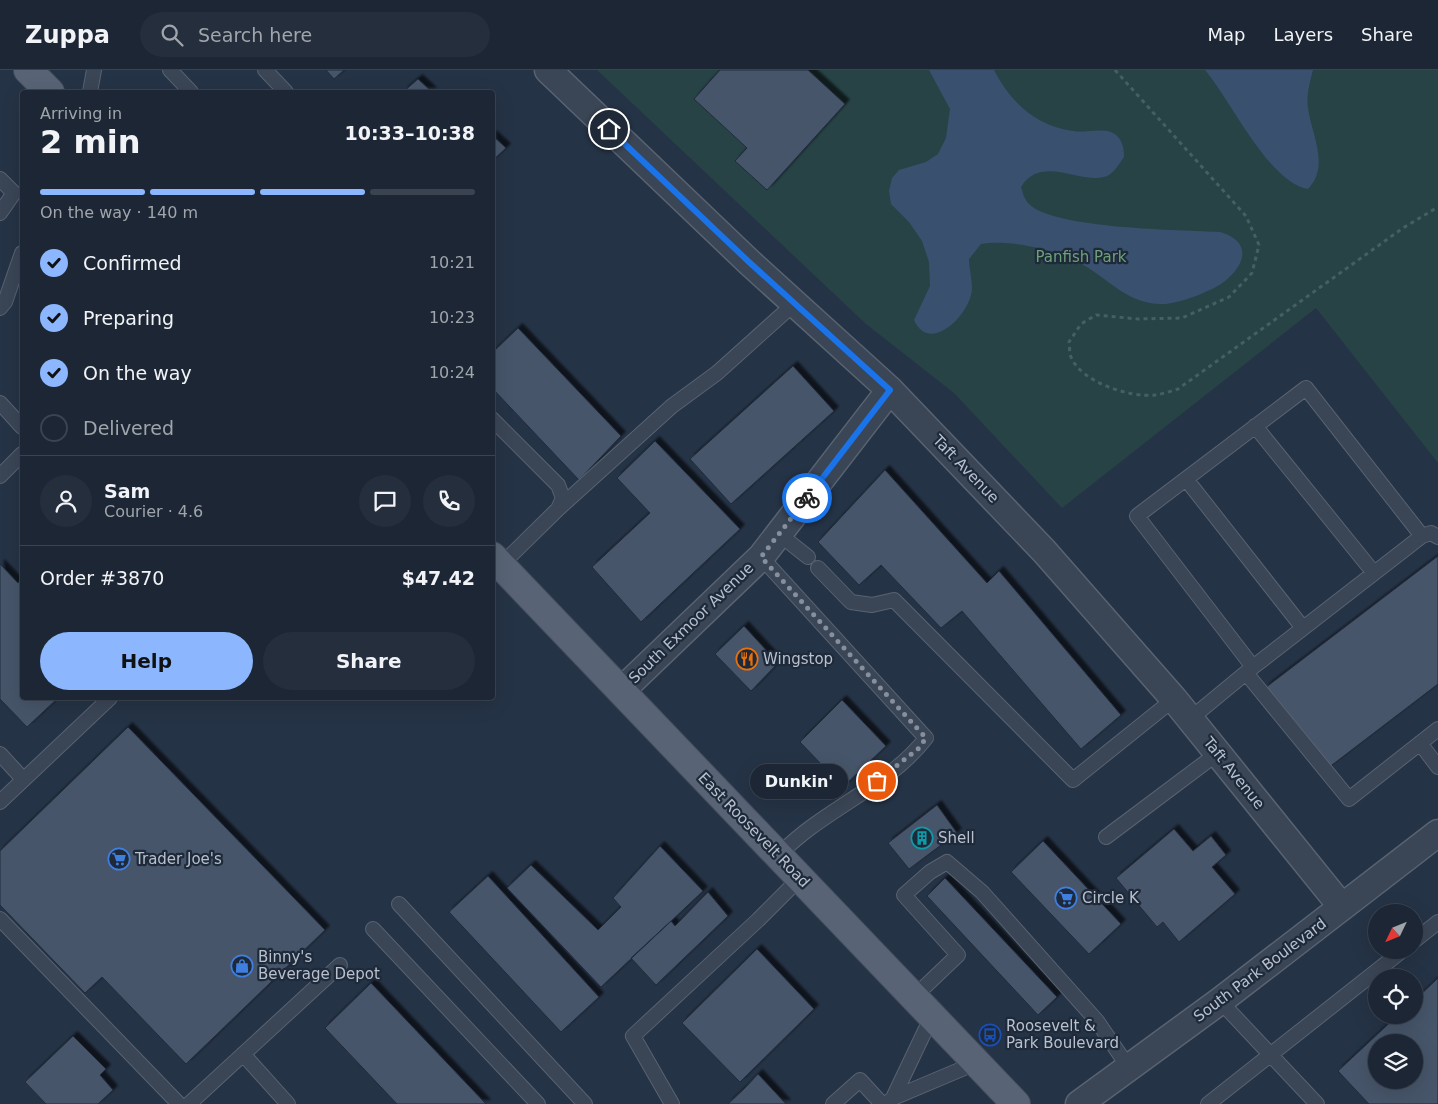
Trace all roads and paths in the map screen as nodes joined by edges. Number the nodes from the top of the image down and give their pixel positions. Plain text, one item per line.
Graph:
1 (28, 70) edge
2 (94, 70) edge
3 (170, 70) edge
4 (265, 70) edge
5 (548, 70) edge
6 (1115, 70) edge
7 (48, 90) edge
8 (90, 90) edge
9 (189, 90) edge
10 (284, 90) edge
11 (0, 178) edge
12 (1438, 206) edge
13 (0, 213) edge
14 (20, 256) edge
15 (4, 282) edge
16 (795, 303) junction
17 (0, 308) edge
18 (890, 390) junction
19 (0, 403) edge
20 (495, 421) edge
21 (20, 425) edge
22 (1255, 426) junction
23 (20, 456) edge
24 (0, 476) edge
25 (1186, 479) junction
26 (558, 509) junction
27 (779, 534) junction
28 (1422, 536) junction
29 (1438, 537) edge
30 (761, 557) junction
31 (808, 557) dead end
32 (497, 561) edge
33 (818, 568) dead end
34 (1374, 573) junction
35 (1303, 628) junction
36 (1249, 670) junction
37 (621, 691) junction
38 (108, 700) edge
39 (1182, 709) junction
40 (1438, 729) edge
41 (1420, 743) junction
42 (1218, 753) junction
43 (0, 754) edge
44 (1438, 767) edge
45 (24, 779) junction
46 (0, 802) edge
47 (1437, 836) edge
48 (1106, 837) dead end
49 (778, 855) junction
50 (800, 878) junction
51 (399, 904) dead end
52 (1342, 907) junction
53 (0, 919) edge
54 (1438, 922) edge
55 (373, 929) dead end
56 (1423, 934) edge
57 (1392, 959) edge
58 (340, 965) dead end
59 (1220, 1001) junction
60 (923, 1006) junction
61 (243, 1054) junction
62 (1270, 1055) junction
63 (976, 1063) junction
64 (1129, 1068) junction
65 (1218, 1101) edge
66 (887, 1102) edge
67 (179, 1104) edge
68 (189, 1104) edge
69 (288, 1104) edge
70 (538, 1104) edge
71 (585, 1104) edge
72 (672, 1104) edge
73 (833, 1104) edge
74 (1016, 1104) edge
75 (1079, 1104) edge
76 (1317, 1104) edge

1 - 7 main road
2 - 8 lane
3 - 9 lane
4 - 10 lane
5 - 16 street, Taft Avenue
6 - 12 path
11 - 13 lane
14 - 15 lane
15 - 17 lane
16 - 18 street, Taft Avenue
16 - 26 lane
18 - 27 street, South Exmoor Avenue
18 - 39 street, Taft Avenue
19 - 21 lane
20 - 26 lane
22 - 25 lane
22 - 28 lane
22 - 34 lane
23 - 24 lane
25 - 35 lane
25 - 36 lane
26 - 32 lane
27 - 30 street, South Exmoor Avenue
27 - 31 lane
28 - 29 lane
28 - 34 lane
30 - 37 street, South Exmoor Avenue
30 - 49 lane
32 - 37 main road, East Roosevelt Road
33 - 39 lane
34 - 35 lane
35 - 36 lane
36 - 39 lane
36 - 41 lane
37 - 49 main road, East Roosevelt Road
38 - 45 lane
39 - 42 street, Taft Avenue
40 - 41 lane
41 - 44 lane
42 - 48 lane
42 - 52 street, Taft Avenue
43 - 45 lane
45 - 46 lane
47 - 52 street, South Park Boulevard
49 - 50 main road, East Roosevelt Road
50 - 60 main road, East Roosevelt Road
50 - 72 lane
51 - 71 lane
52 - 59 street, South Park Boulevard
53 - 67 lane
54 - 56 lane
55 - 70 lane
57 - 62 lane
58 - 61 lane
59 - 62 lane
59 - 64 street, South Park Boulevard
60 - 63 main road, East Roosevelt Road
60 - 64 lane
60 - 66 lane
61 - 68 lane
61 - 69 lane
62 - 65 lane
62 - 76 lane
63 - 66 lane
63 - 74 main road, East Roosevelt Road
64 - 75 street, South Park Boulevard
66 - 73 lane

